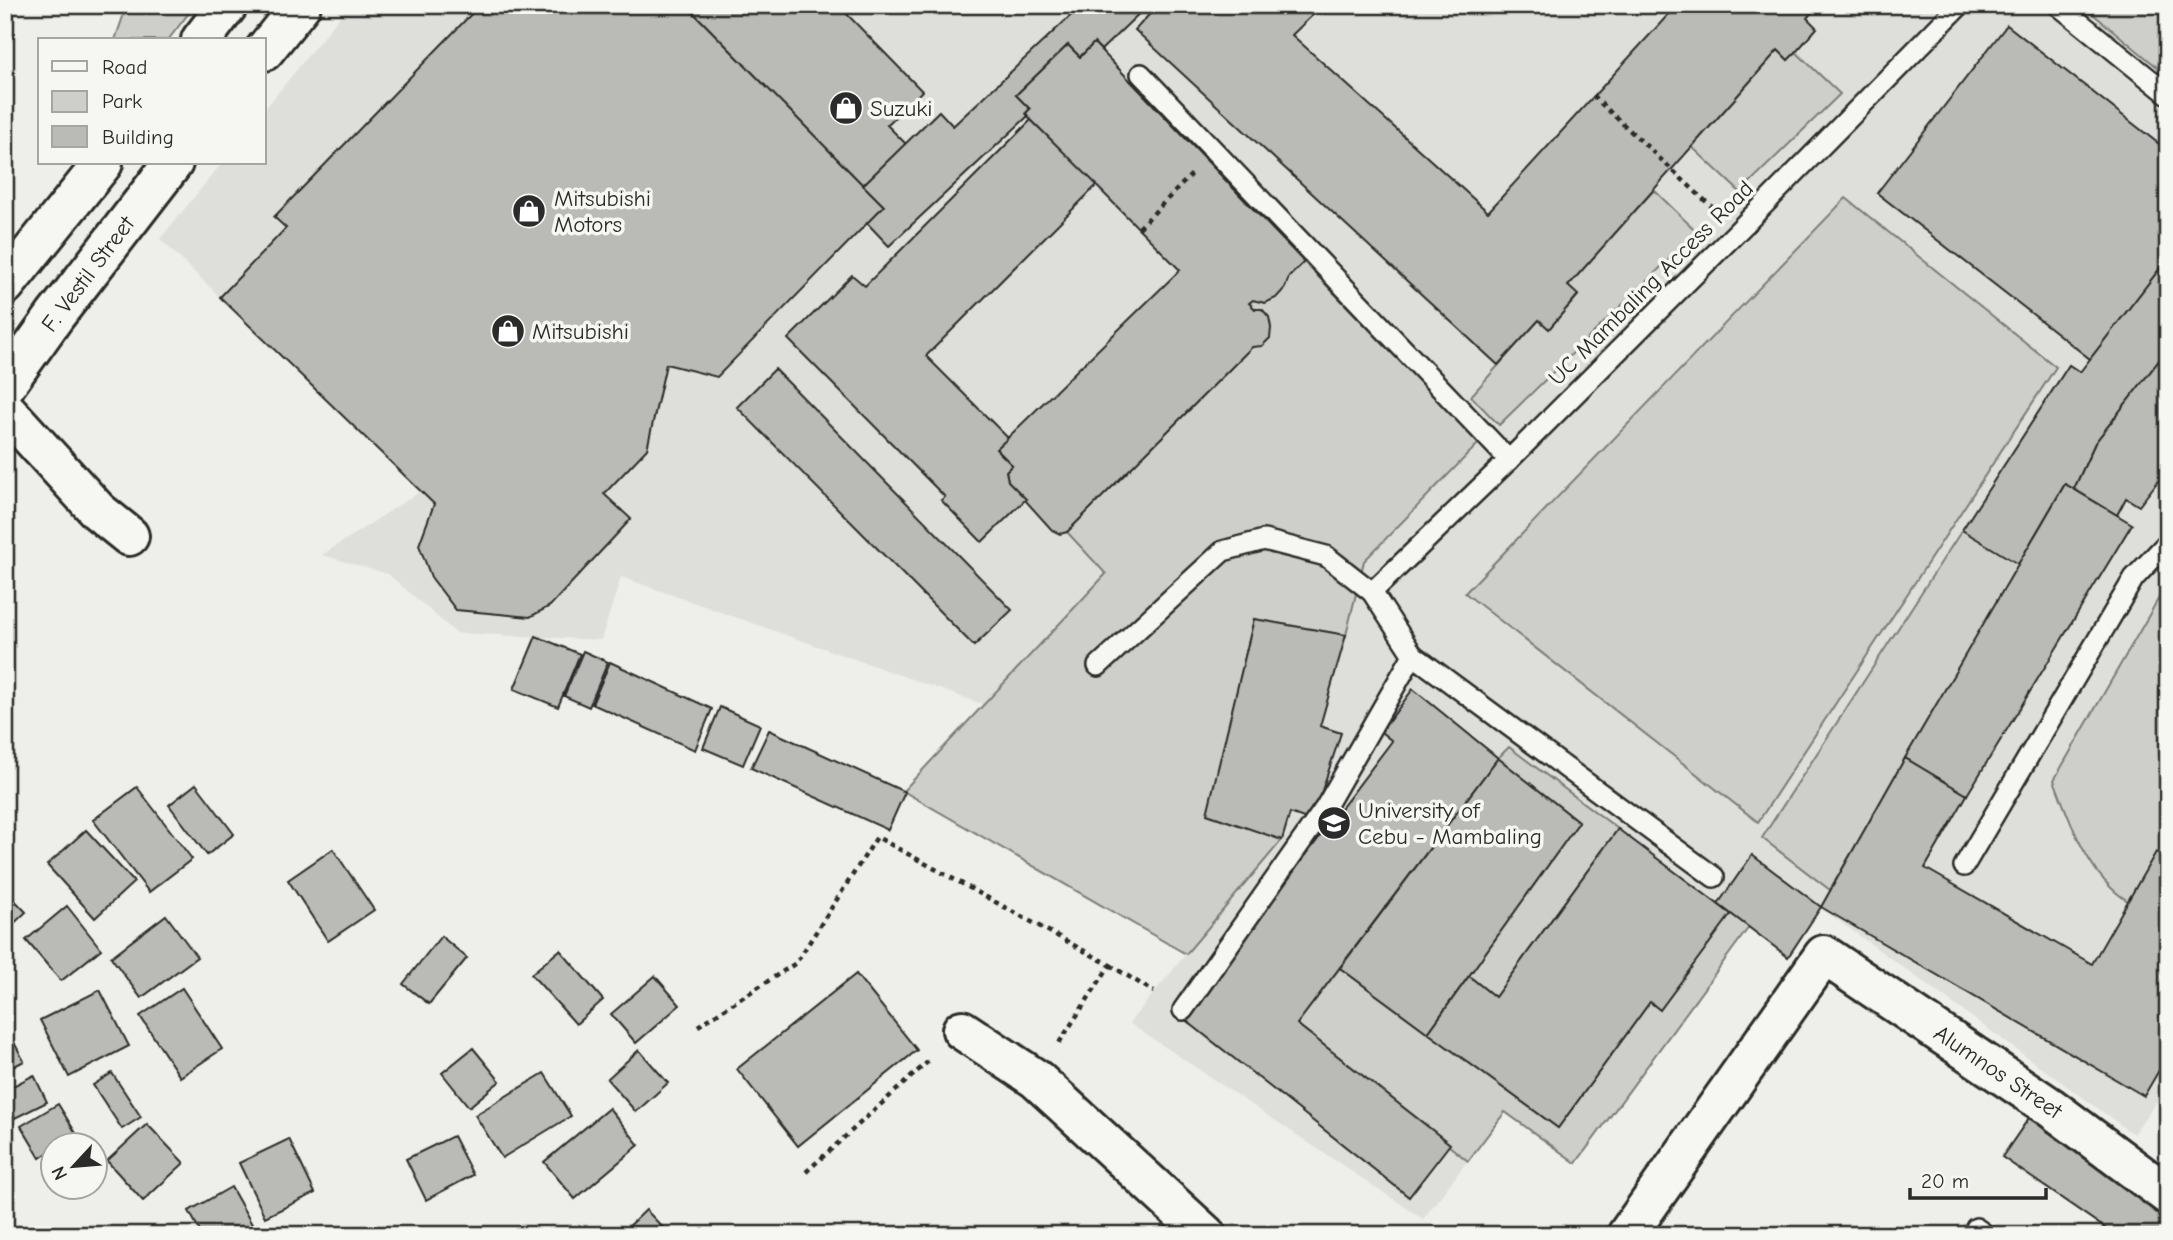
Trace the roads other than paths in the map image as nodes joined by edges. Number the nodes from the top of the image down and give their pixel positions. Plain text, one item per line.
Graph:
1 (228, 5) edge
2 (302, 5) edge
3 (2058, 5) edge
4 (1949, 9) edge
5 (203, 38) edge
6 (266, 49) edge
7 (1141, 74) dead end
8 (2168, 94) edge
9 (102, 164) edge
10 (172, 164) edge
11 (5, 285) edge
12 (5, 386) edge
13 (5, 409) edge
14 (1508, 460) junction
15 (129, 536) dead end
16 (2168, 542) edge
17 (1372, 592) junction
18 (1413, 655) junction
19 (1098, 666) dead end
20 (1964, 866) dead end
21 (1714, 877) dead end
22 (1183, 1010) road end
23 (962, 1030) road end
24 (2168, 1195) edge
25 (1206, 1235) edge
26 (1627, 1235) edge

1 - 5 street
2 - 6 street
3 - 8 lane
4 - 14 lane, UC Mambaling Access Road
7 - 14 lane
9 - 11 street
10 - 12 street, F. Vestil Street
13 - 15 street
14 - 17 lane, UC Mambaling Access Road
16 - 20 lane
17 - 18 lane
17 - 19 lane
18 - 21 lane
18 - 22 lane
23 - 25 street
24 - 26 street, Alumnos Street

